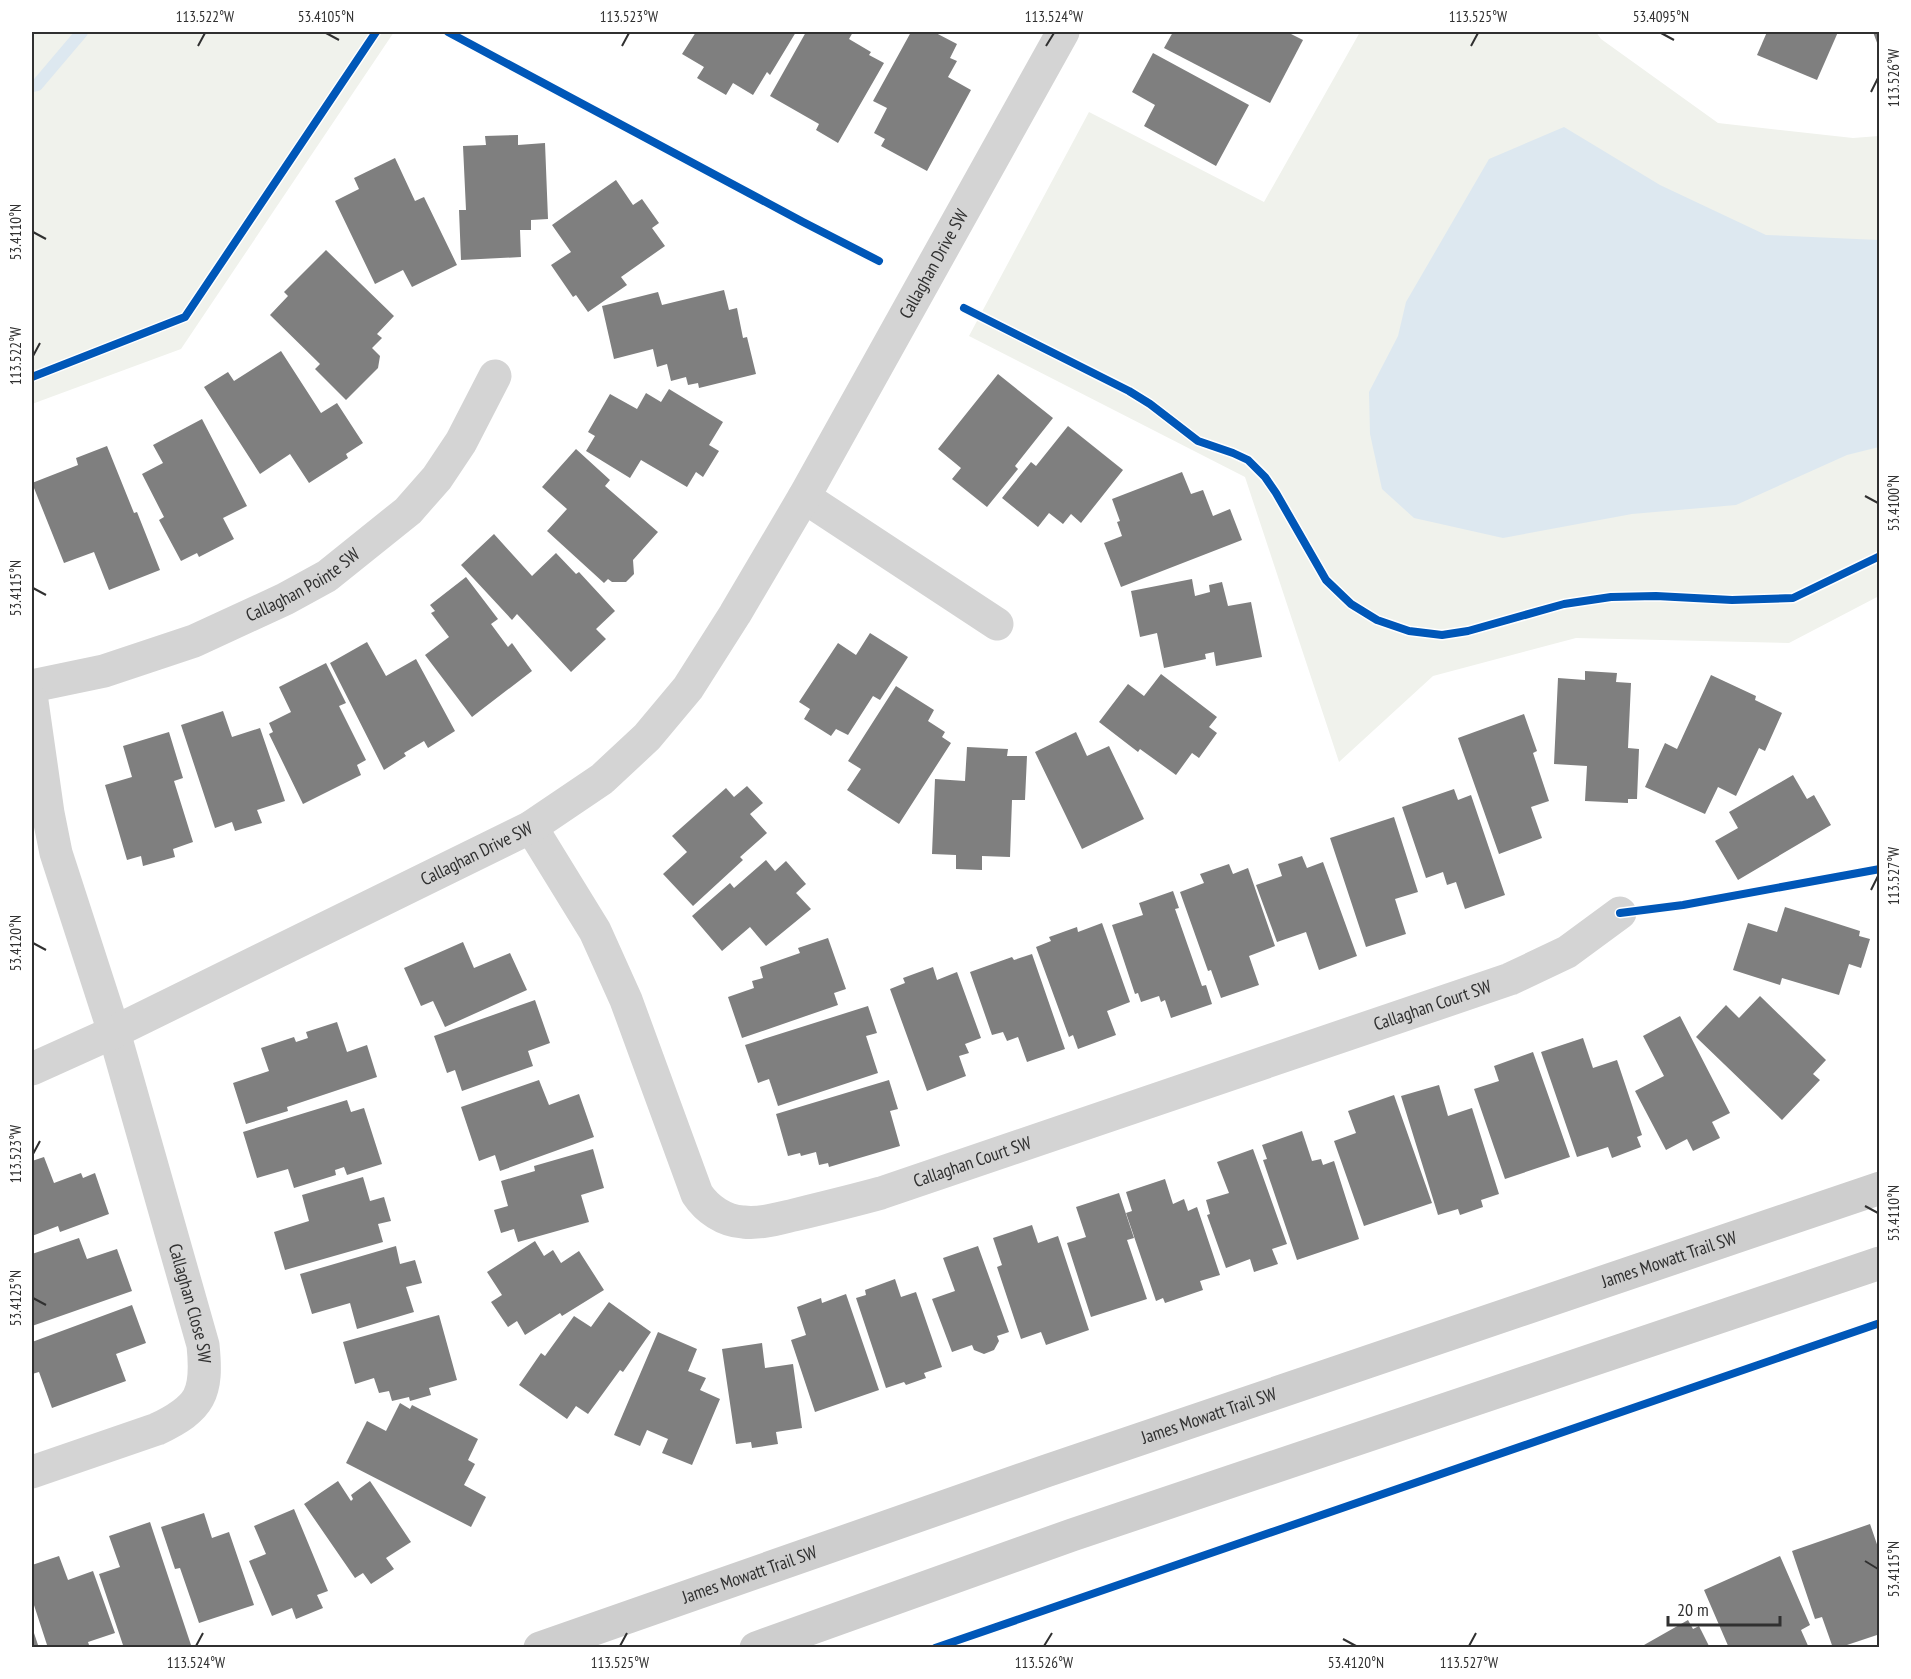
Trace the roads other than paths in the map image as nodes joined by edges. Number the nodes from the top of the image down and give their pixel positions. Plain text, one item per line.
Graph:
1 (1064, 32) edge
2 (495, 376) dead end
3 (804, 497) junction
4 (997, 624) dead end
5 (32, 686) edge
6 (32, 701) edge
7 (531, 827) junction
8 (1620, 913) dead end
9 (114, 1032) junction
10 (32, 1069) edge
11 (1880, 1188) edge
12 (1880, 1263) edge
13 (32, 1472) edge
14 (540, 1647) edge
15 (756, 1647) edge

1 - 3 street, Callaghan Drive SW
2 - 5 street, Callaghan Pointe SW
3 - 4 street
3 - 7 street, Callaghan Drive SW
6 - 9 street
7 - 8 street, Callaghan Court SW
7 - 9 street, Callaghan Drive SW
9 - 10 street, Callaghan Drive SW
9 - 13 street, Callaghan Close SW
11 - 14 main road, James Mowatt Trail SW
12 - 15 main road

